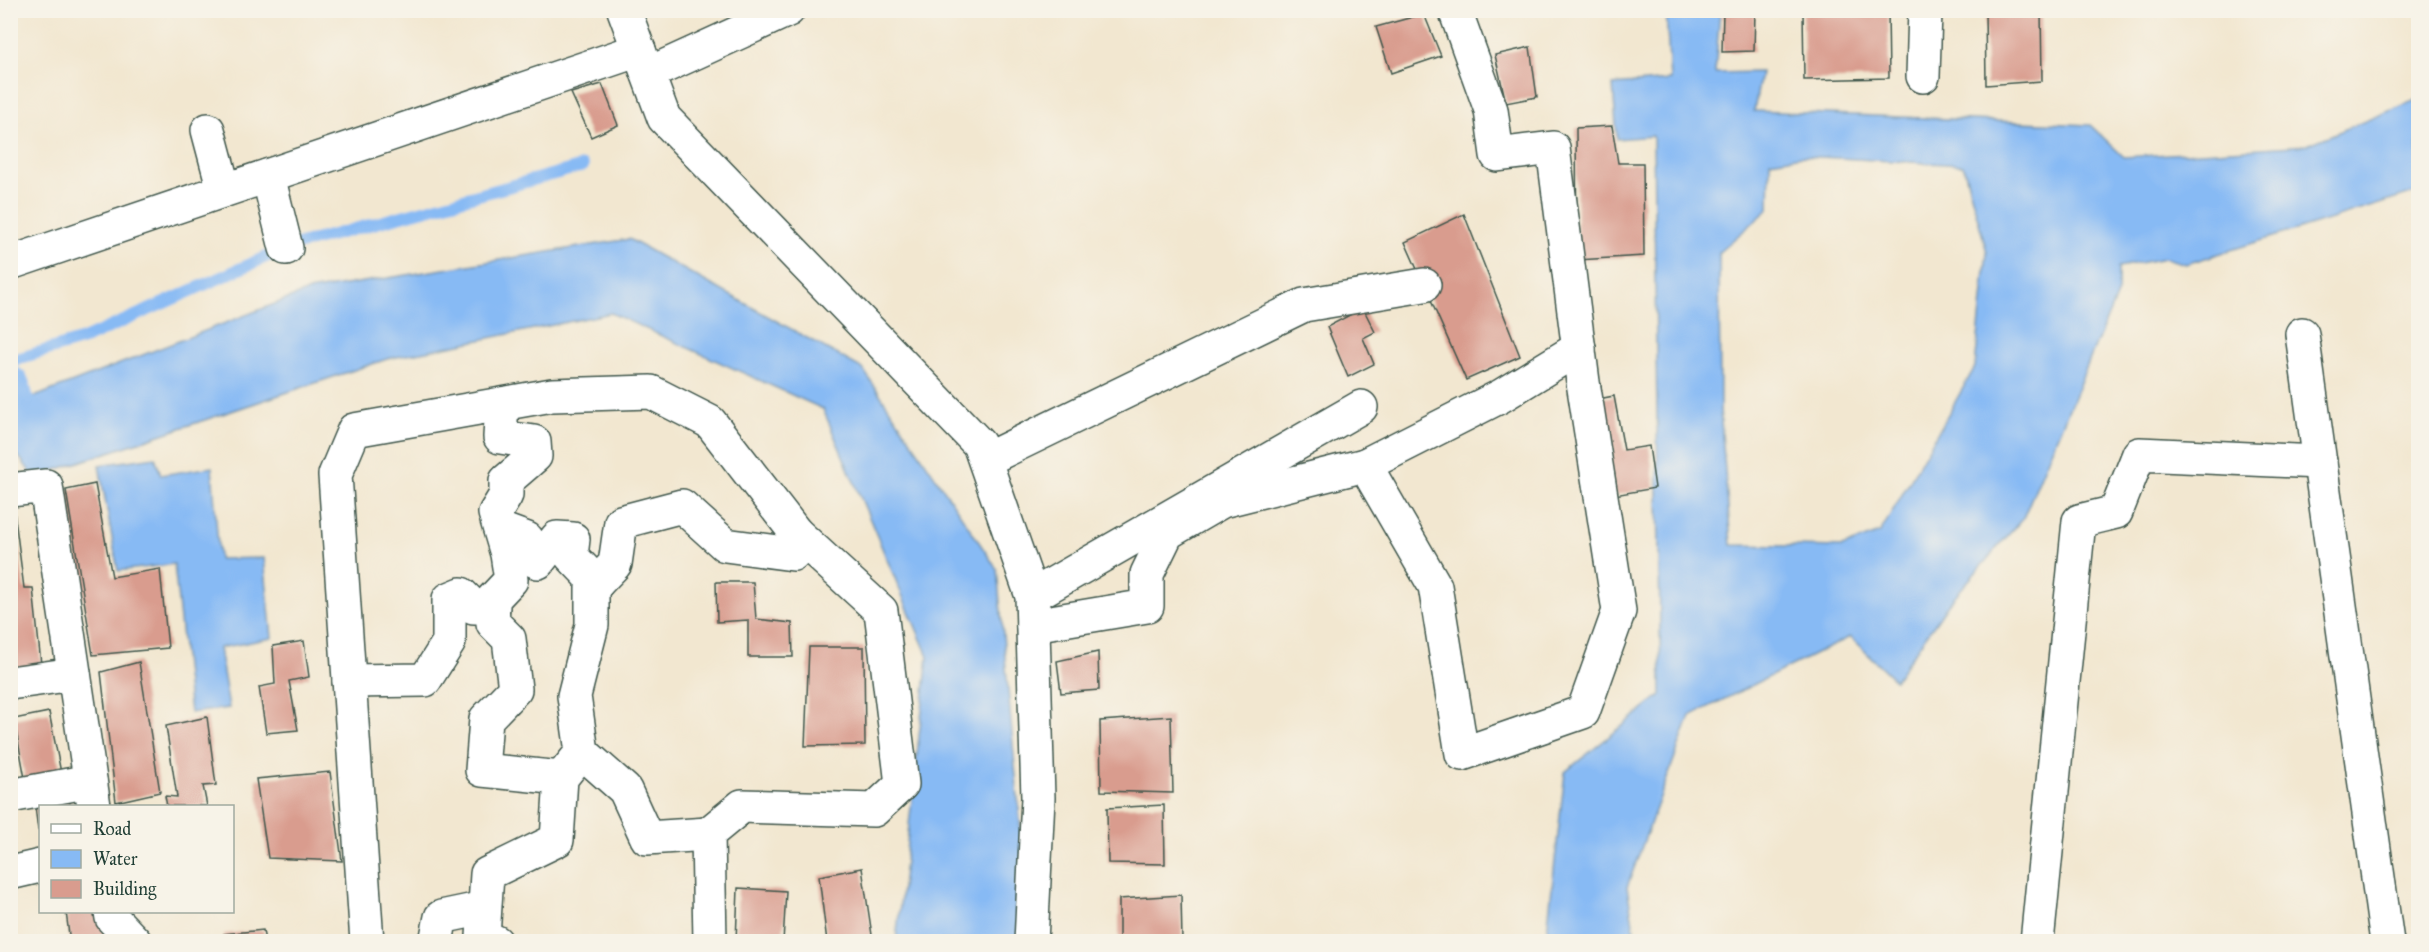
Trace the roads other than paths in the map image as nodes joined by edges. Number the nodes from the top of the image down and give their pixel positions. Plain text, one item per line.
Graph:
1 (624, 10) edge
2 (788, 10) edge
3 (1455, 10) edge
4 (1925, 10) edge
5 (643, 62) junction
6 (1923, 76) dead end
7 (208, 130) dead end
8 (268, 176) junction
9 (224, 190) junction
10 (286, 248) dead end
11 (10, 263) edge
12 (1424, 285) dead end
13 (2302, 334) dead end
14 (1578, 348) junction
15 (502, 404) junction
16 (1361, 407) dead end
17 (985, 460) junction
18 (2320, 462) junction
19 (1365, 465) junction
20 (10, 490) edge
21 (500, 529) junction
22 (796, 533) junction
23 (597, 583) junction
24 (493, 607) junction
25 (1032, 611) junction
26 (75, 674) junction
27 (350, 681) junction
28 (10, 683) edge
29 (582, 752) junction
30 (561, 778) junction
31 (92, 794) edge
32 (10, 796) edge
33 (708, 834) junction
34 (39, 866) edge
35 (10, 873) edge
36 (484, 908) junction
37 (111, 913) edge
38 (135, 942) edge
39 (368, 942) edge
40 (436, 942) edge
41 (496, 942) edge
42 (710, 942) edge
43 (1031, 942) edge
44 (2037, 942) edge
45 (2387, 942) edge

1 - 5 street
2 - 5 street
3 - 14 street
4 - 6 street
5 - 8 street
5 - 17 street
7 - 9 street
8 - 9 street
8 - 10 street
9 - 11 street
12 - 17 street
13 - 18 street
14 - 19 street
14 - 19 street
15 - 21 street
15 - 22 street
15 - 27 street
16 - 25 street
17 - 25 street
18 - 44 street
18 - 45 street
19 - 25 street
20 - 26 street
21 - 23 street
21 - 24 street
22 - 23 street
22 - 33 street
23 - 29 street
24 - 27 street
24 - 30 street
25 - 43 street
26 - 28 street
26 - 31 street
27 - 39 street
29 - 30 street
29 - 33 street
30 - 36 street
31 - 32 street
33 - 42 street
34 - 35 street
36 - 40 street
36 - 41 street
37 - 38 street

